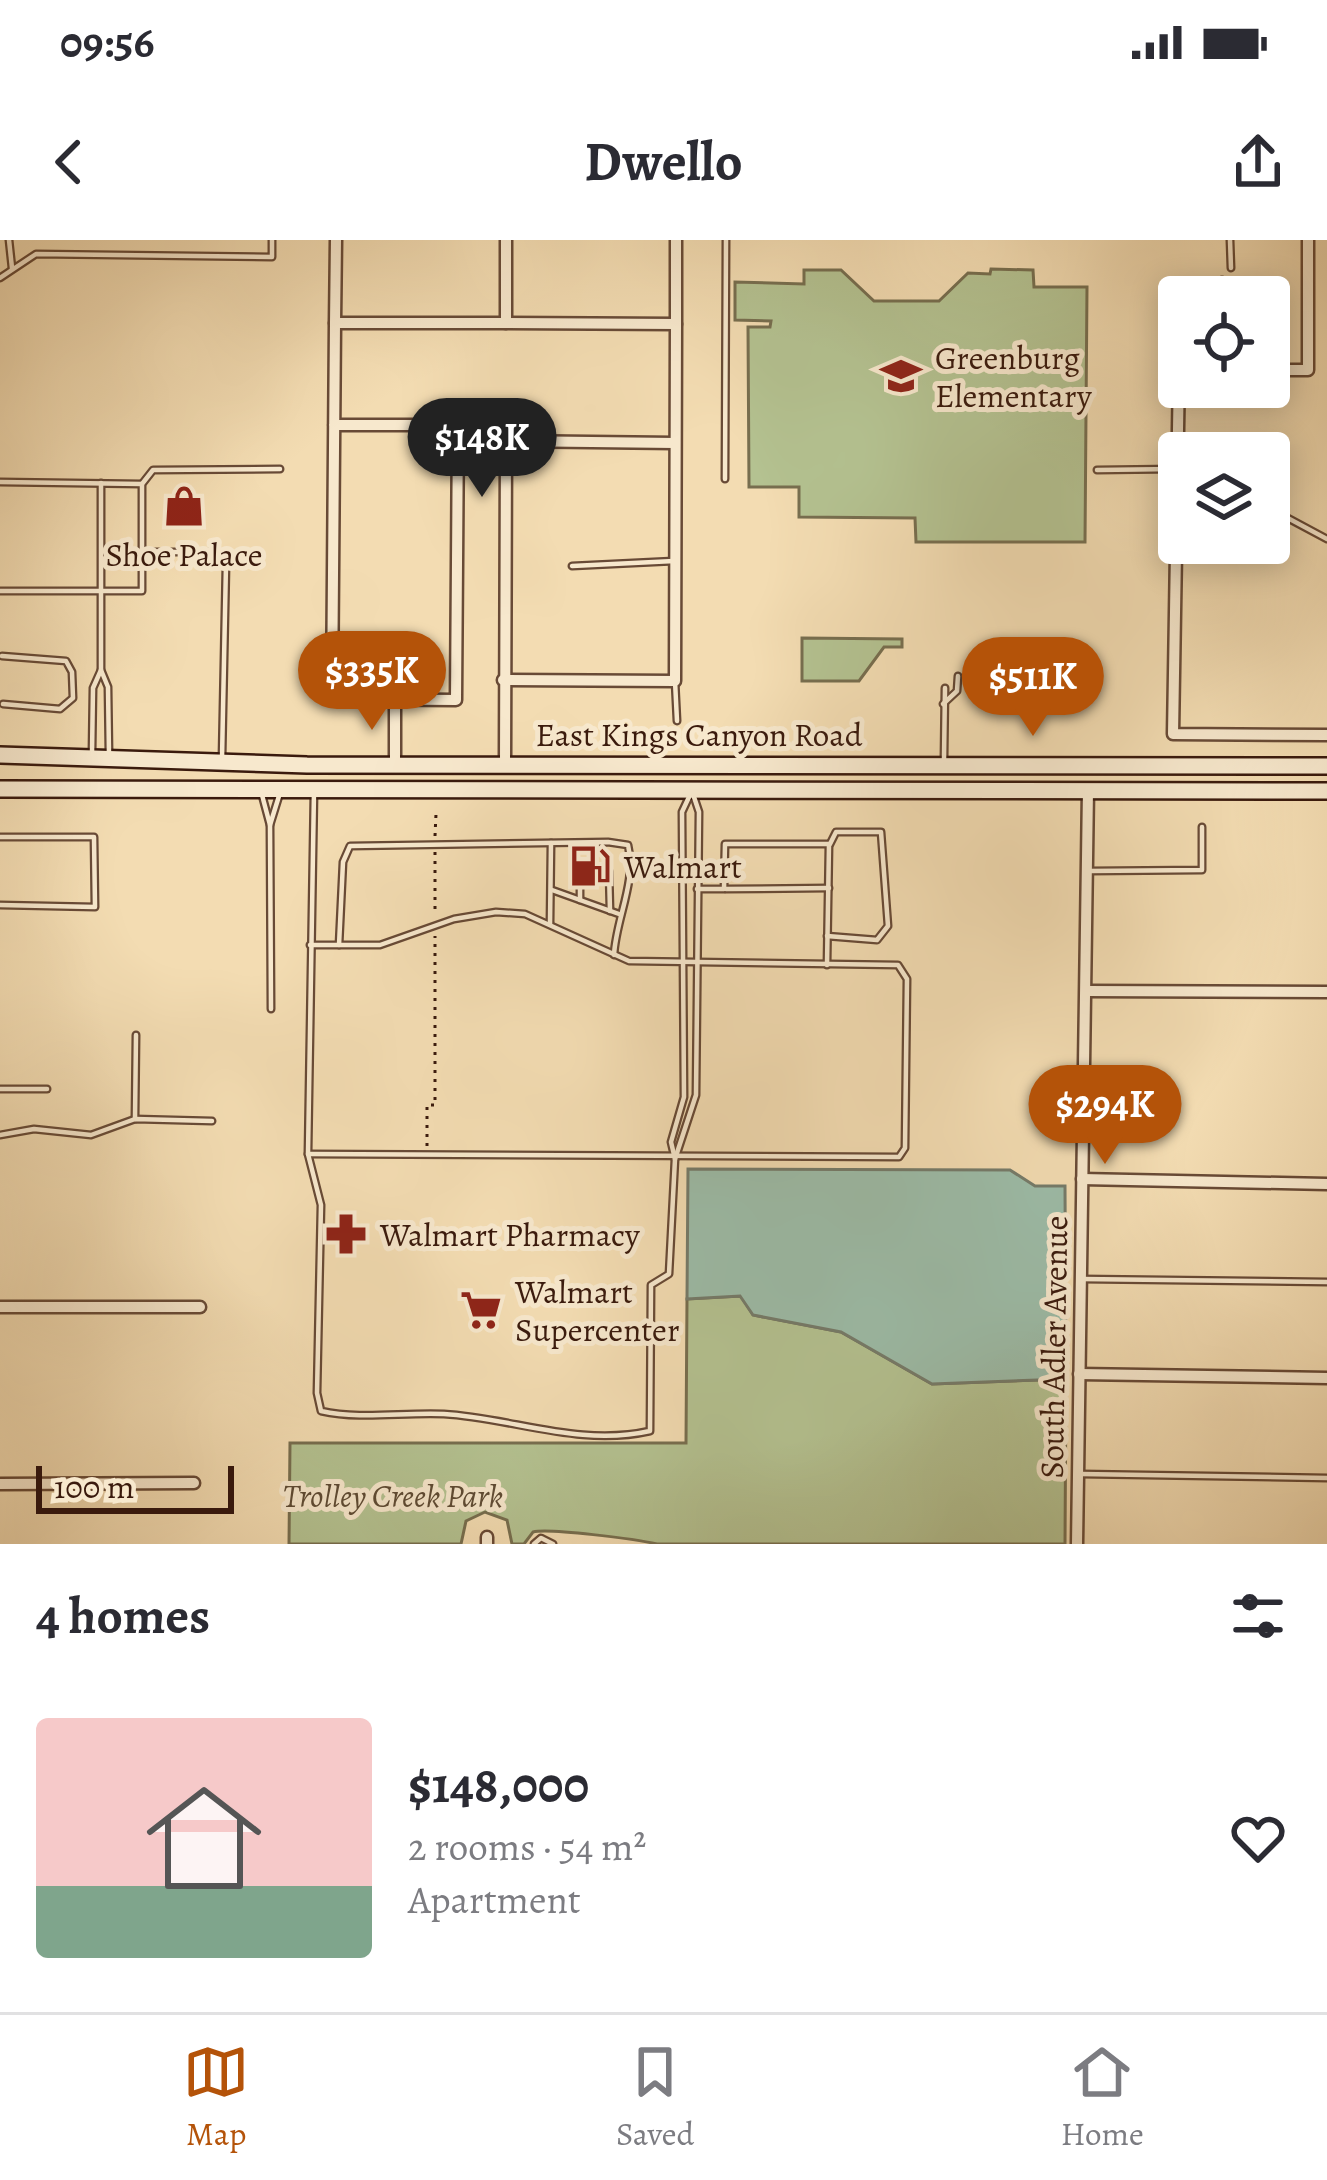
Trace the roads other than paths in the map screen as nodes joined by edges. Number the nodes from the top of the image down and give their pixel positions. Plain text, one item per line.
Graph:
1 (9, 240) edge
2 (272, 240) edge
3 (336, 240) edge
4 (506, 240) edge
5 (676, 240) edge
6 (726, 240) edge
7 (1230, 240) edge
8 (1308, 240) edge
9 (12, 268) junction
10 (1231, 268) dead end
11 (0, 278) edge
12 (335, 322) junction
13 (506, 322) junction
14 (676, 324) junction
15 (1290, 370) edge
16 (334, 425) junction
17 (675, 443) junction
18 (280, 469) dead end
19 (1158, 469) edge
20 (1097, 470) dead end
21 (725, 479) dead end
22 (0, 482) edge
23 (100, 484) junction
24 (142, 484) junction
25 (1290, 519) edge
26 (1327, 539) edge
27 (142, 552) junction
28 (674, 561) junction
29 (1174, 564) edge
30 (572, 566) dead end
31 (0, 592) edge
32 (101, 592) junction
33 (2, 656) edge
34 (101, 670) junction
35 (958, 676) dead end
36 (503, 680) junction
37 (675, 681) junction
38 (945, 688) dead end
39 (395, 700) junction
40 (2, 704) edge
41 (943, 704) junction
42 (677, 721) dead end
43 (1327, 735) edge
44 (0, 754) edge
45 (100, 755) junction
46 (222, 763) junction
47 (505, 764) junction
48 (692, 764) junction
49 (944, 764) junction
50 (395, 765) junction
51 (1327, 766) edge
52 (0, 789) edge
53 (260, 789) junction
54 (282, 789) junction
55 (314, 789) junction
56 (1088, 790) junction
57 (1327, 791) edge
58 (692, 792) junction
59 (270, 825) junction
60 (1202, 827) dead end
61 (0, 837) edge
62 (551, 843) junction
63 (830, 844) junction
64 (580, 871) dead end
65 (1089, 871) junction
66 (609, 872) dead end
67 (829, 888) junction
68 (698, 889) junction
69 (724, 889) junction
70 (551, 890) junction
71 (580, 900) junction
72 (0, 904) edge
73 (610, 911) junction
74 (620, 914) junction
75 (550, 924) junction
76 (827, 936) junction
77 (309, 945) junction
78 (339, 945) junction
79 (614, 955) junction
80 (683, 964) junction
81 (697, 964) junction
82 (827, 965) junction
83 (1087, 992) junction
84 (1327, 992) edge
85 (272, 1009) dead end
86 (136, 1036) dead end
87 (0, 1089) edge
88 (47, 1089) dead end
89 (135, 1119) junction
90 (212, 1121) dead end
91 (0, 1135) edge
92 (308, 1154) junction
93 (675, 1159) junction
94 (1082, 1179) junction
95 (1327, 1184) edge
96 (1080, 1280) junction
97 (1327, 1282) edge
98 (0, 1306) edge
99 (200, 1307) dead end
100 (1079, 1374) junction
101 (1327, 1378) edge
102 (1078, 1474) junction
103 (1327, 1478) edge
104 (194, 1483) dead end
105 (0, 1484) edge
106 (534, 1544) edge
107 (554, 1544) edge
108 (1077, 1544) edge

1 - 9 lane
2 - 9 lane
3 - 12 street
4 - 13 street
5 - 14 street
6 - 21 lane
7 - 10 lane
8 - 15 street
9 - 11 lane
12 - 13 street
12 - 16 street
13 - 14 street
14 - 17 street
16 - 39 street
16 - 39 street
17 - 28 street
17 - 36 street
18 - 24 lane
19 - 20 lane
22 - 23 lane
23 - 24 lane
23 - 32 lane
24 - 27 lane
25 - 26 lane
27 - 32 lane
27 - 46 lane
28 - 30 lane
28 - 37 street
29 - 43 street
31 - 32 lane
32 - 34 lane
33 - 40 lane
34 - 45 lane
34 - 45 lane
35 - 41 lane
36 - 37 street
36 - 47 street
37 - 42 lane
38 - 41 lane
39 - 50 street
41 - 49 lane
44 - 45 main road, East Kings Canyon Road
45 - 46 main road, East Kings Canyon Road
46 - 50 main road, East Kings Canyon Road
47 - 48 main road, East Kings Canyon Road
47 - 50 main road, East Kings Canyon Road
48 - 49 main road, East Kings Canyon Road
48 - 58 lane
49 - 51 main road, East Kings Canyon Road
52 - 53 main road, East Kings Canyon Road
53 - 54 main road, East Kings Canyon Road
53 - 59 lane
54 - 55 main road, East Kings Canyon Road
54 - 59 lane
55 - 58 main road, East Kings Canyon Road
55 - 77 lane
56 - 57 main road, East Kings Canyon Road
56 - 58 main road, East Kings Canyon Road
56 - 65 street, South Adler Avenue
58 - 68 lane
58 - 80 lane
59 - 85 lane
60 - 65 lane
61 - 72 lane
62 - 70 lane
62 - 74 lane
62 - 78 lane
63 - 67 lane
63 - 69 lane
63 - 76 lane
64 - 71 lane
65 - 83 street, South Adler Avenue
66 - 73 lane
67 - 69 lane
67 - 76 lane
68 - 69 lane
68 - 81 lane
70 - 71 lane
70 - 75 lane
71 - 73 lane
73 - 74 lane
74 - 79 lane
75 - 78 lane
75 - 79 lane
76 - 82 lane
77 - 78 lane
77 - 92 lane
79 - 80 lane
80 - 81 lane
80 - 93 lane
81 - 82 lane
81 - 93 lane
82 - 93 lane
83 - 84 street
83 - 94 street, South Adler Avenue
86 - 89 lane
87 - 88 lane
89 - 90 lane
89 - 91 lane
92 - 93 lane
92 - 93 lane
94 - 95 street
94 - 96 street, South Adler Avenue
96 - 97 lane
96 - 100 street, South Adler Avenue
98 - 99 street
100 - 101 street
100 - 102 street, South Adler Avenue
102 - 103 lane
102 - 108 street, South Adler Avenue
104 - 105 street
106 - 107 lane

